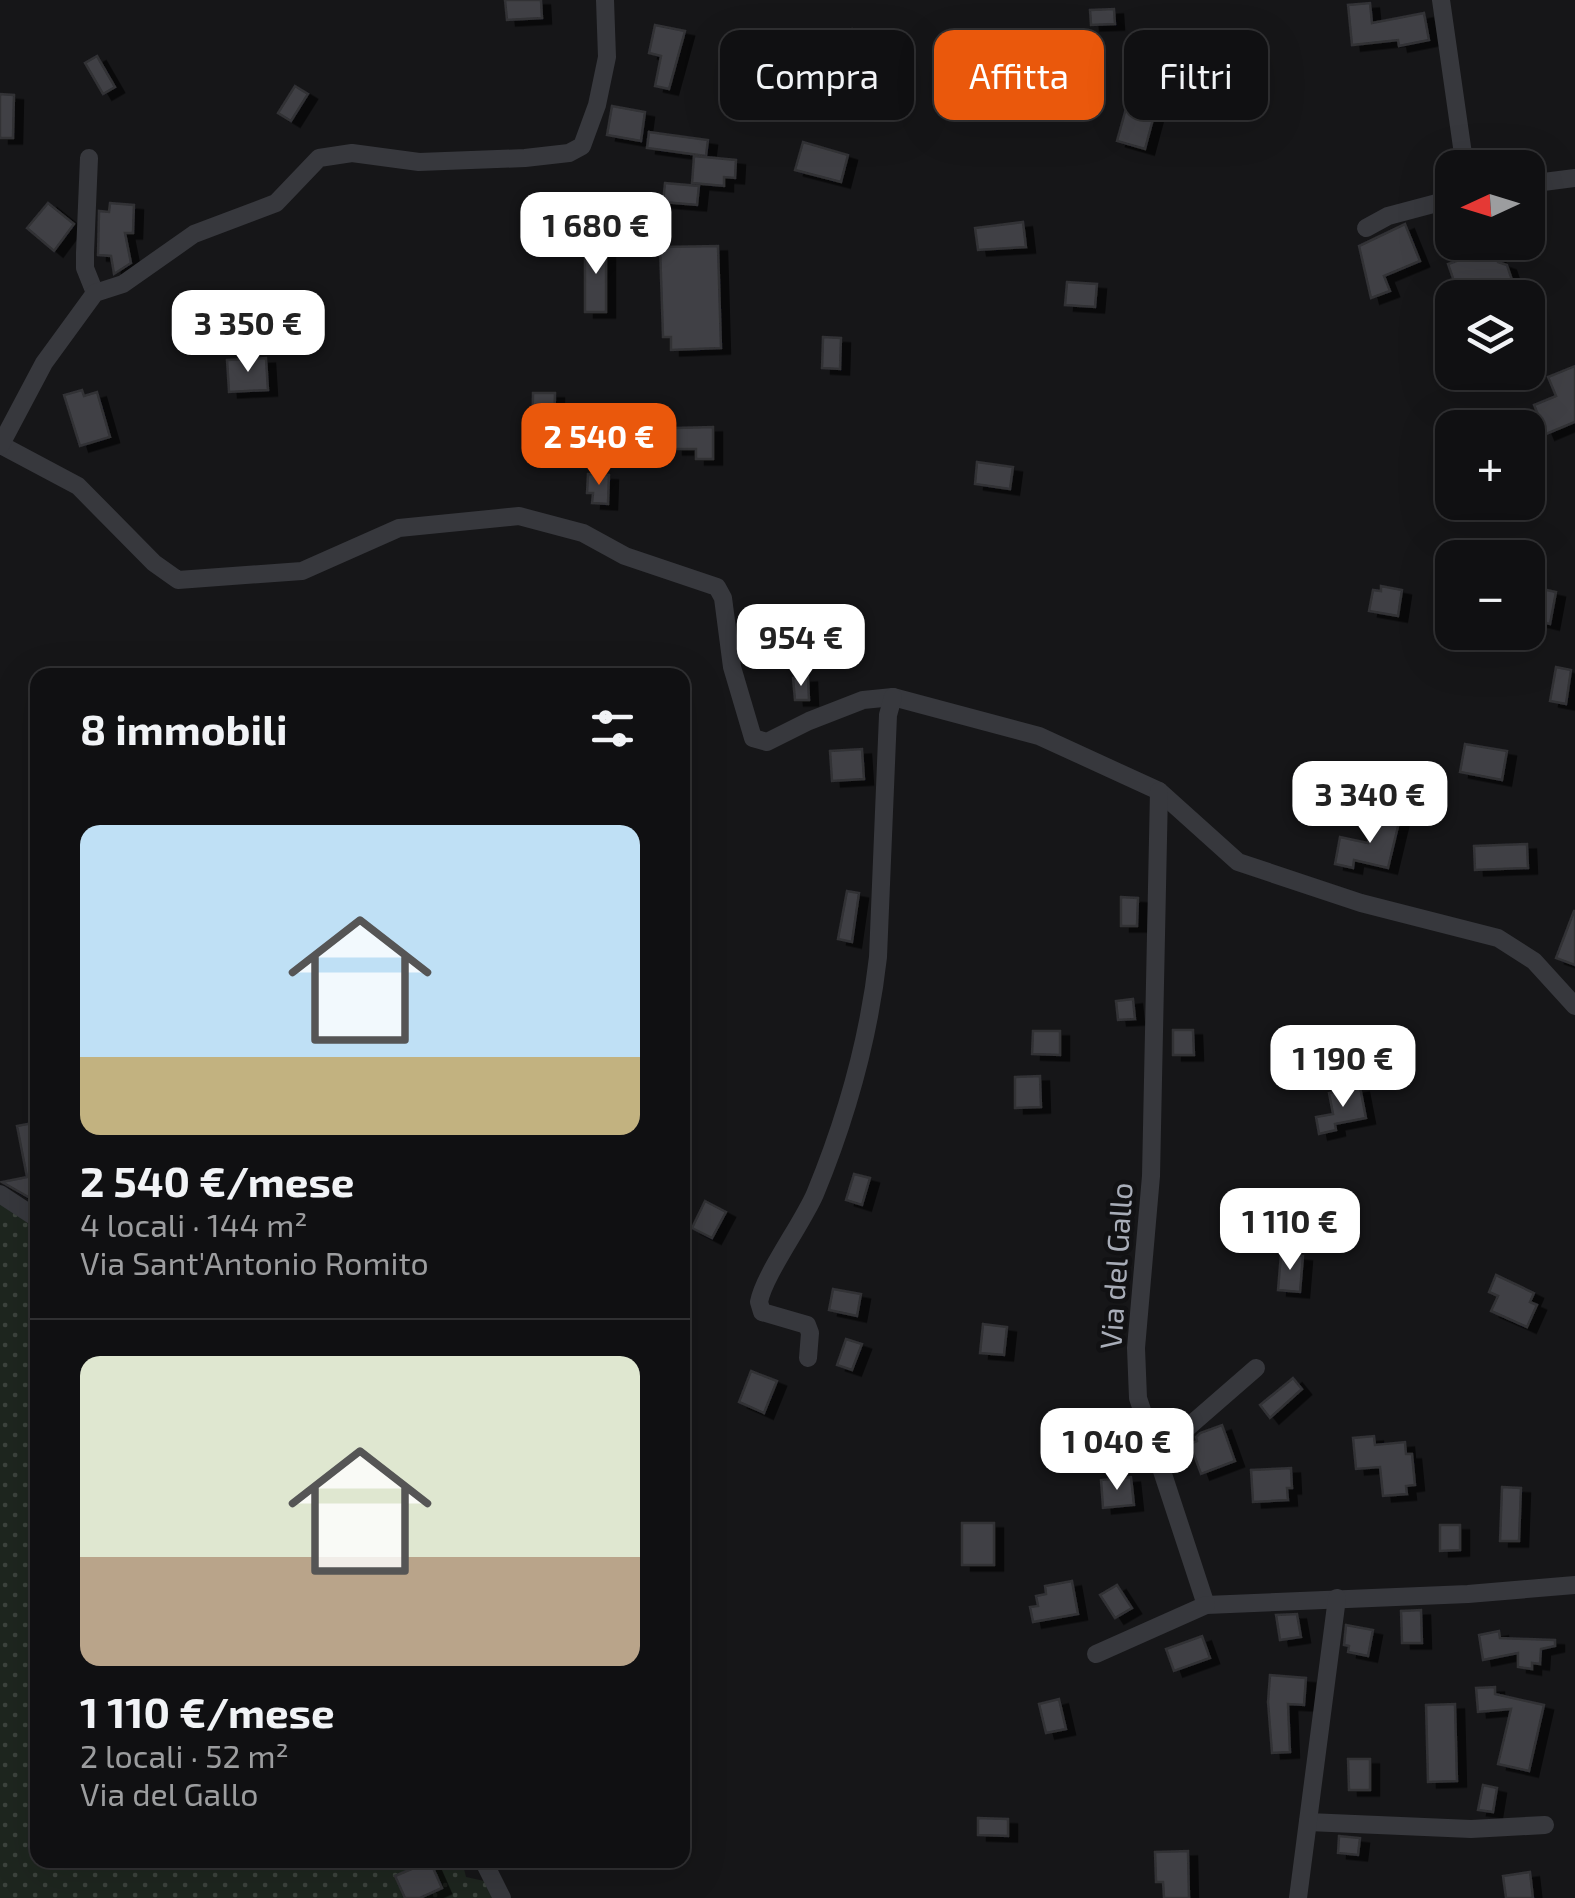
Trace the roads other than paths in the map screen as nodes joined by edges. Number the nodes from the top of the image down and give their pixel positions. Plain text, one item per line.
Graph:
1 (605, 0) edge
2 (1442, 0) edge
3 (1463, 150) edge
4 (90, 158) dead end
5 (1575, 178) edge
6 (1545, 182) edge
7 (1435, 204) edge
8 (1366, 228) dead end
9 (94, 293) junction
10 (0, 446) edge
11 (893, 697) junction
12 (1159, 791) junction
13 (1575, 1006) edge
14 (0, 1194) edge
15 (30, 1214) edge
16 (808, 1358) dead end
17 (1256, 1368) dead end
18 (1156, 1455) junction
19 (1575, 1585) edge
20 (1336, 1598) junction
21 (1206, 1605) junction
22 (1096, 1654) dead end
23 (1308, 1822) junction
24 (1546, 1825) dead end
25 (487, 1868) edge
26 (502, 1898) edge
27 (1298, 1898) edge

1 - 9 street
2 - 3 street
4 - 9 street
5 - 6 street
7 - 8 street
9 - 10 street
10 - 11 street
11 - 12 street
11 - 16 street
12 - 13 street
12 - 18 street, Via del Gallo
14 - 15 street
17 - 18 street
18 - 21 street, Via del Gallo
19 - 20 street
20 - 21 street
20 - 23 street
21 - 22 street
23 - 24 street
23 - 27 street
25 - 26 street

